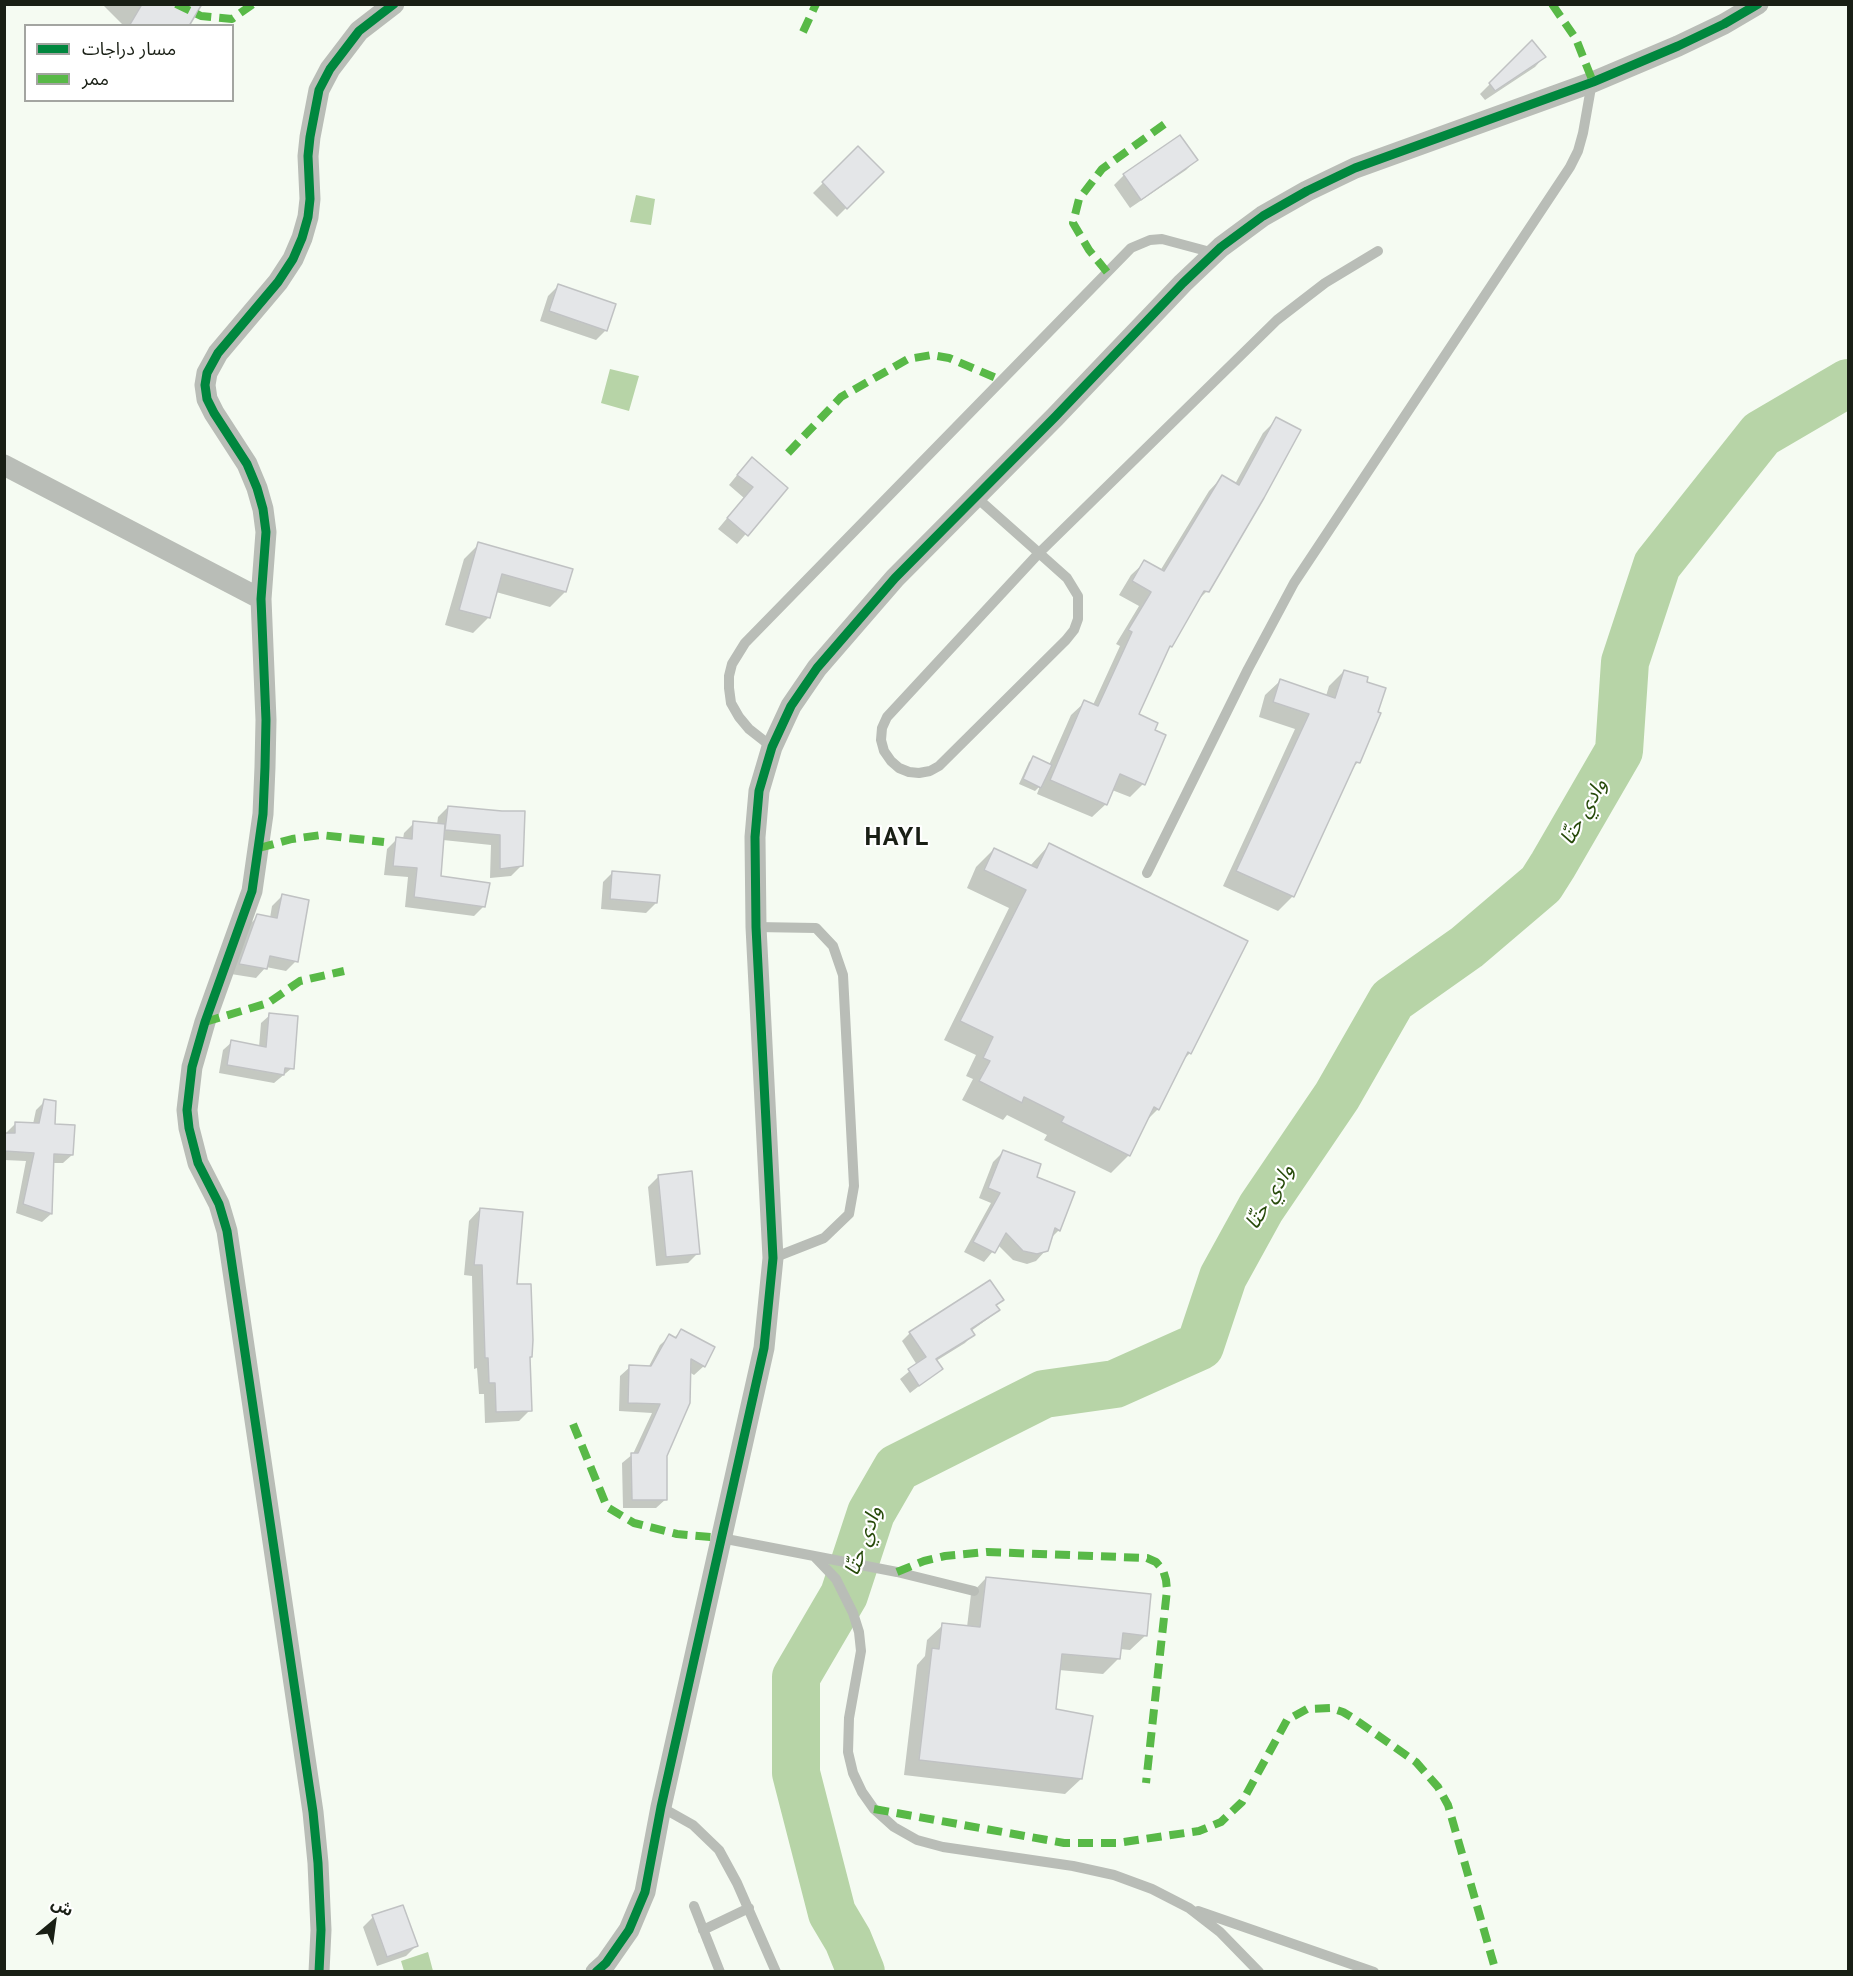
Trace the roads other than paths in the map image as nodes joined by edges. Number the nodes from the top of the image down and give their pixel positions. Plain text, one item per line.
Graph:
1 (394, 4) edge
2 (1758, 4) edge
3 (1593, 82) junction
4 (1378, 251) dead end
5 (1215, 253) junction
6 (4, 465) edge
7 (976, 497) junction
8 (1039, 553) junction
9 (261, 599) junction
10 (772, 747) junction
11 (1146, 873) dead end
12 (756, 927) junction
13 (773, 1258) junction
14 (721, 1538) junction
15 (814, 1556) junction
16 (974, 1592) dead end
17 (662, 1807) junction
18 (694, 1906) dead end
19 (749, 1908) junction
20 (1189, 1908) junction
21 (703, 1930) junction
22 (319, 1971) edge
23 (596, 1971) edge
24 (720, 1971) edge
25 (776, 1971) edge
26 (1259, 1971) edge
27 (1374, 1971) edge

1 - 9 street
2 - 3 street
3 - 5 street
3 - 11 lane
4 - 8 lane
5 - 7 street
5 - 10 lane
6 - 9 street
7 - 8 lane
7 - 10 street
8 - 8 lane
9 - 22 street
10 - 12 street
12 - 13 street
12 - 13 lane
13 - 14 street
14 - 15 lane
14 - 17 street
15 - 16 lane
15 - 20 lane
17 - 19 lane
17 - 23 street
18 - 21 lane
19 - 21 lane
19 - 25 lane
20 - 26 lane
20 - 27 lane
21 - 24 lane

